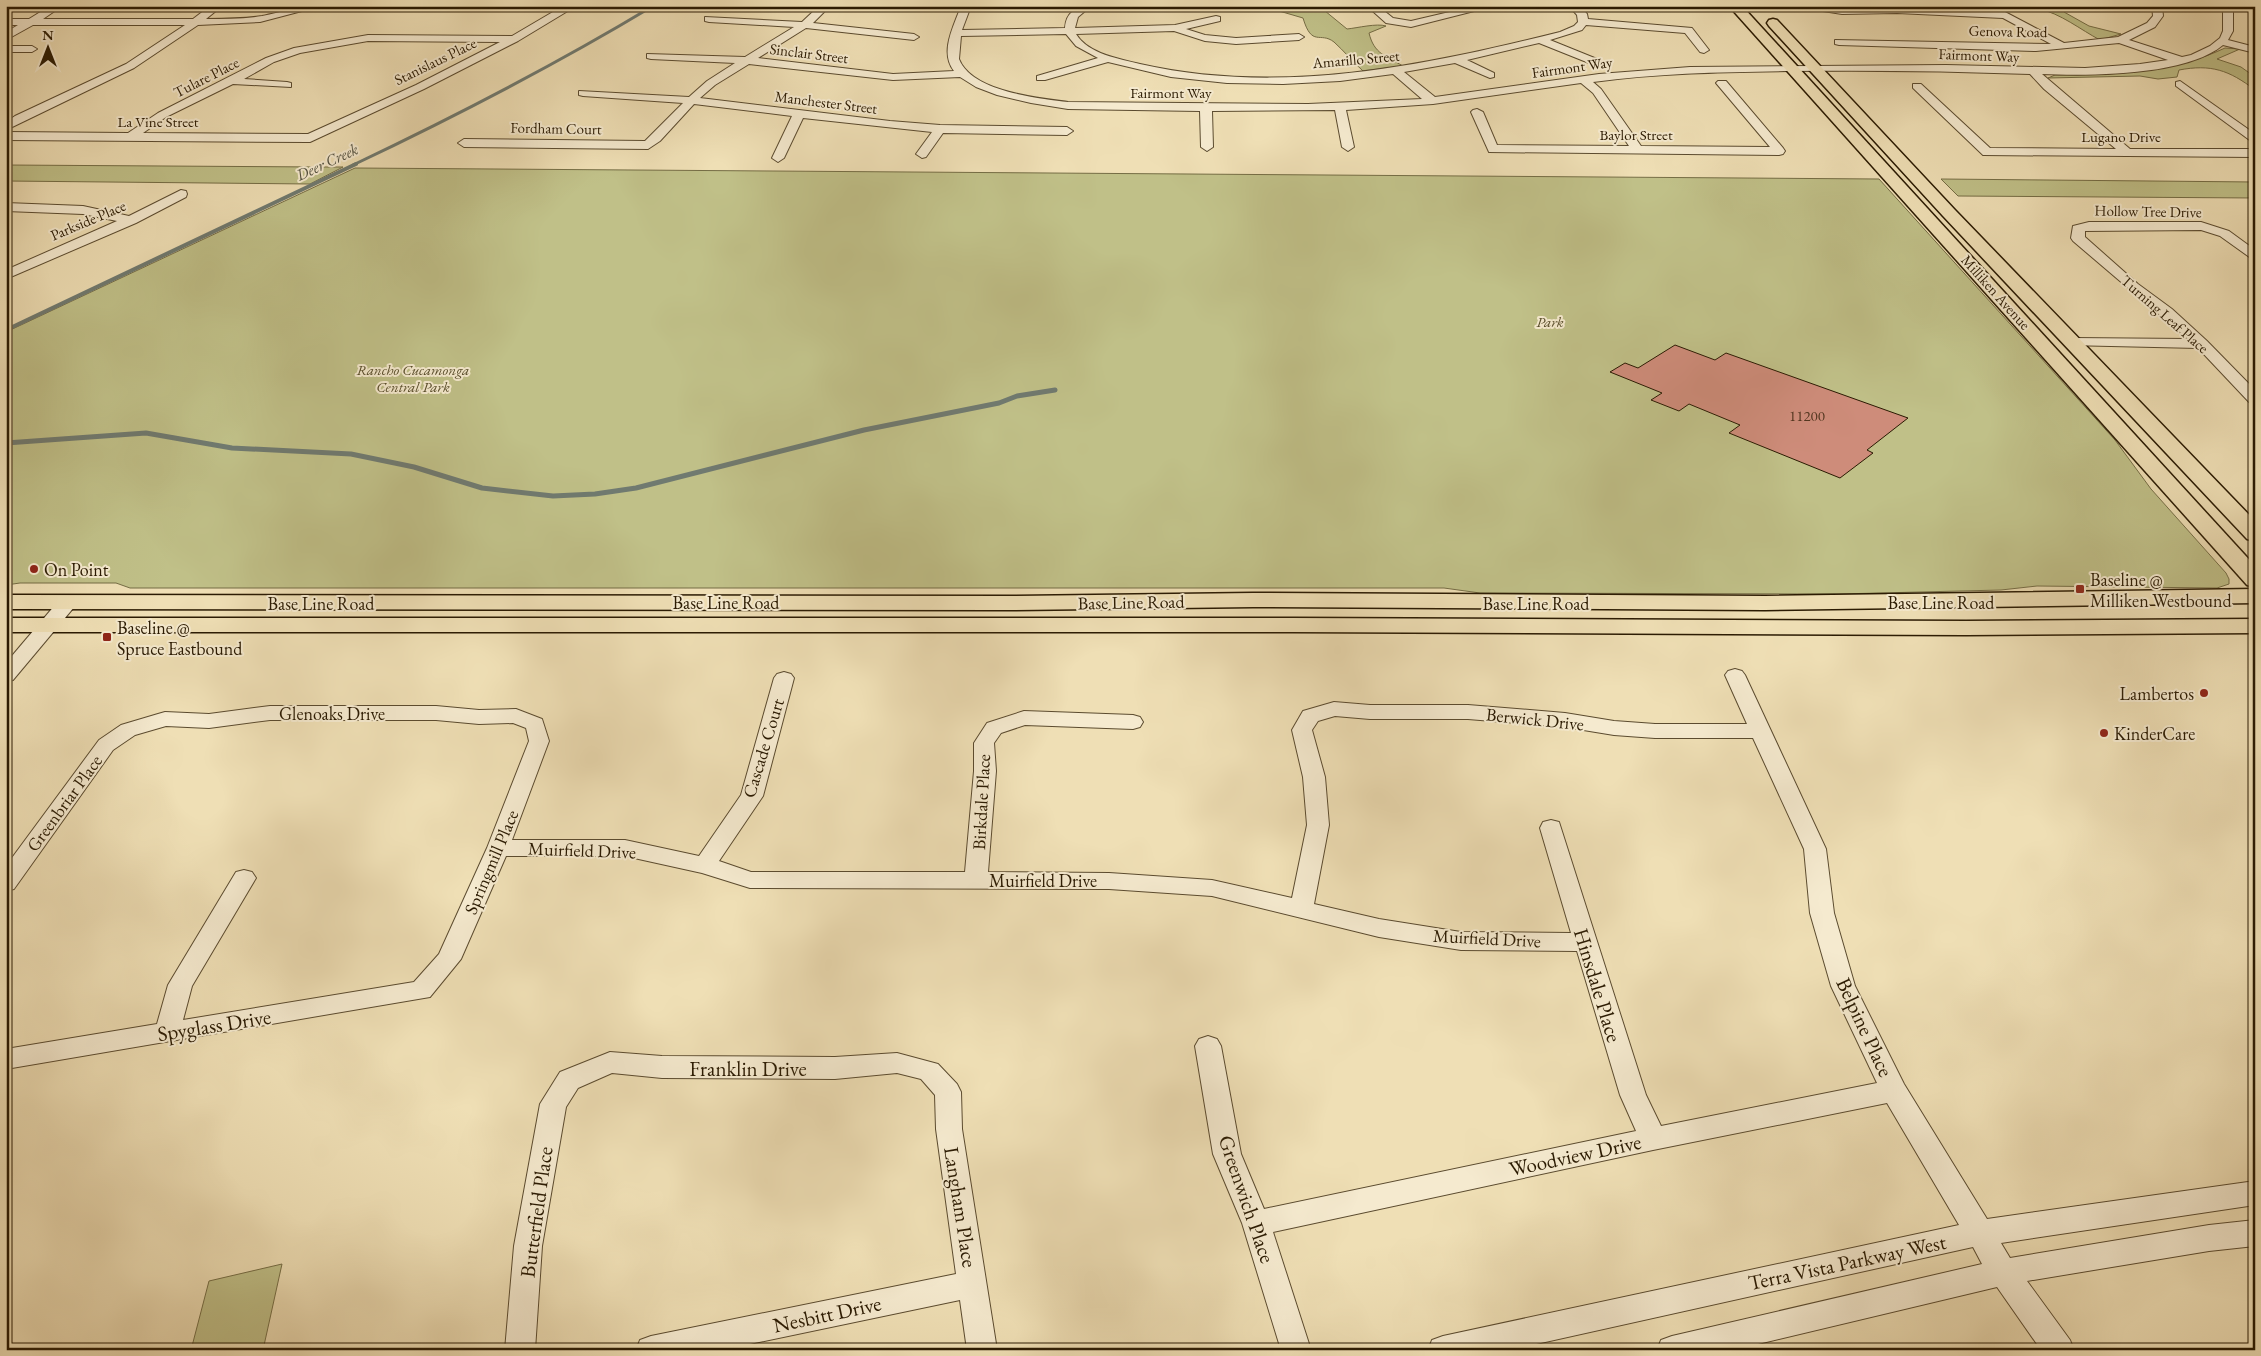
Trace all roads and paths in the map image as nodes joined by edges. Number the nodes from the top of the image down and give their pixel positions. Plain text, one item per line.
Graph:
1 (56, 6) edge
2 (217, 6) edge
3 (316, 6) edge
4 (571, 6) edge
5 (825, 6) edge
6 (966, 6) edge
7 (1086, 6) edge
8 (1372, 6) edge
9 (1489, 6) edge
10 (1574, 6) edge
11 (1735, 6) edge
12 (2157, 6) edge
13 (2228, 6) edge
14 (1823, 8) edge
15 (1763, 14) dead end
16 (709, 19) dead end
17 (1216, 20) dead end
18 (6, 22) edge
19 (31, 22) junction
20 (196, 22) junction
21 (1583, 22) junction
22 (805, 25) junction
23 (1176, 28) junction
24 (1070, 31) junction
25 (957, 33) junction
26 (6, 37) edge
27 (914, 37) dead end
28 (1299, 38) dead end
29 (514, 39) junction
30 (1540, 40) junction
31 (2120, 40) junction
32 (1839, 42) dead end
33 (2222, 42) junction
34 (2064, 47) junction
35 (6, 49) edge
36 (32, 49) dead end
37 (1704, 50) dead end
38 (2255, 50) edge
39 (651, 56) dead end
40 (1108, 58) junction
41 (745, 60) junction
42 (1458, 60) junction
43 (2180, 60) junction
44 (1593, 61) dead end
45 (1791, 68) junction
46 (1815, 69) junction
47 (1396, 71) junction
48 (2034, 72) junction
49 (963, 73) junction
50 (1490, 75) dead end
51 (1041, 78) dead end
52 (1584, 80) junction
53 (232, 81) junction
54 (1722, 83) dead end
55 (2180, 84) dead end
56 (288, 85) dead end
57 (1917, 86) dead end
58 (583, 93) dead end
59 (690, 100) junction
60 (1432, 101) junction
61 (1206, 107) junction
62 (1340, 107) junction
63 (1477, 112) dead end
64 (799, 114) junction
65 (1070, 118) junction
66 (6, 126) edge
67 (940, 129) junction
68 (6, 136) edge
69 (130, 137) junction
70 (310, 138) joint
71 (2255, 140) edge
72 (464, 143) dead end
73 (1066, 146) dead end
74 (1207, 146) dead end
75 (1348, 147) dead end
76 (1636, 150) junction
77 (2128, 153) junction
78 (2255, 153) edge
79 (922, 154) dead end
80 (778, 158) dead end
81 (181, 194) dead end
82 (6, 208) edge
83 (131, 220) junction
84 (2078, 229) joint
85 (2255, 257) edge
86 (7, 273) edge
87 (2072, 342) junction
88 (2202, 344) junction
89 (2255, 399) edge
90 (2255, 534) edge
91 (2255, 580) edge
92 (2255, 596) edge
93 (6, 602) edge
94 (68, 602) junction
95 (6, 625) edge
96 (50, 625) junction
97 (2255, 626) edge
98 (1735, 675) dead end
99 (6, 676) edge
100 (784, 678) dead end
101 (1133, 722) dead end
102 (535, 724) joint
103 (128, 730) joint
104 (1761, 731) junction
105 (1551, 828) dead end
106 (498, 848) junction
107 (705, 866) junction
108 (244, 878) dead end
109 (976, 880) junction
110 (6, 883) edge
111 (1301, 910) junction
112 (1585, 942) junction
113 (421, 990) joint
114 (167, 1032) junction
115 (1208, 1046) dead end
116 (6, 1059) edge
117 (929, 1071) joint
118 (569, 1080) joint
119 (1894, 1091) junction
120 (1653, 1139) junction
121 (2255, 1193) edge
122 (1256, 1223) junction
123 (1980, 1233) junction
124 (2255, 1234) edge
125 (2003, 1272) junction
126 (973, 1284) junction
127 (520, 1350) edge
128 (651, 1350) edge
129 (982, 1350) edge
130 (1296, 1350) edge
131 (1443, 1350) edge
132 (1672, 1350) edge
133 (2059, 1350) edge

1 - 19 street
2 - 20 street
3 - 20 street
4 - 29 street, Stanislaus Place
5 - 22 street
6 - 25 street
7 - 24 street
8 - 9 street
10 - 21 street
11 - 45 main road, Milliken Avenue
12 - 31 street, Genova Road
13 - 33 street
14 - 34 street
15 - 46 main road, Milliken Avenue
16 - 22 street
17 - 23 street
18 - 19 street
19 - 20 street
19 - 26 street
20 - 66 street
21 - 30 street, Amarillo Street
21 - 37 street
22 - 27 street
22 - 41 street
23 - 24 street
23 - 28 street
24 - 25 street
24 - 40 street, Amarillo Street
25 - 49 street
29 - 53 street, Tulare Place
29 - 70 street, Stanislaus Place
30 - 42 street, Amarillo Street
30 - 44 street
31 - 34 street, Genova Road
31 - 43 street
32 - 34 street, Genova Road
33 - 38 street
33 - 43 street, Fairmont Way
35 - 36 street
39 - 41 street, Sinclair Street
40 - 47 street, Amarillo Street
40 - 51 street
41 - 49 street, Sinclair Street
41 - 59 street
42 - 47 street, Amarillo Street
42 - 50 street
43 - 48 street, Fairmont Way
45 - 46 street, Fairmont Way
45 - 52 street, Fairmont Way
45 - 91 main road, Milliken Avenue
46 - 48 street, Fairmont Way
46 - 87 main road, Milliken Avenue
47 - 60 street
48 - 77 street
49 - 65 street, Fairmont Way
52 - 60 street, Fairmont Way
52 - 76 street
53 - 56 street
53 - 69 street, Tulare Place
54 - 76 street, Baylor Street
55 - 71 street
57 - 77 street, Lugano Drive
58 - 59 street, Manchester Street
59 - 64 street, Manchester Street
59 - 72 street, Fordham Court
60 - 62 street, Fairmont Way
61 - 62 street, Fairmont Way
61 - 65 street, Fairmont Way
61 - 74 street
62 - 75 street
63 - 76 street, Baylor Street
64 - 67 street, Manchester Street
64 - 80 street
65 - 67 street, Manchester Street
65 - 73 street
67 - 79 street
68 - 69 street, La Vine Street
69 - 70 street, La Vine Street
77 - 78 street, Lugano Drive
81 - 83 street, Parkside Place
82 - 83 street
83 - 86 street, Parkside Place
84 - 85 street, Hollow Tree Drive
84 - 88 street, Turning Leaf Place
87 - 88 street
87 - 90 main road, Milliken Avenue
88 - 89 street, Turning Leaf Place
92 - 94 main road, Base Line Road
93 - 94 main road, Base Line Road
94 - 96 street
95 - 96 main road, Base Line Road
96 - 97 main road, Base Line Road
96 - 99 street
98 - 104 street, Belpine Place
100 - 107 street, Cascade Court
101 - 109 street, Birkdale Place
102 - 103 street, Glenoaks Drive
102 - 106 street, Springmill Place
103 - 110 street, Greenbriar Place
104 - 111 street, Berwick Drive
104 - 119 street, Belpine Place
105 - 112 street, Hinsdale Place
106 - 107 street, Muirfield Drive
106 - 113 street, Springmill Place
107 - 109 street, Muirfield Drive
108 - 114 street
109 - 111 street, Muirfield Drive
111 - 112 street, Muirfield Drive
112 - 120 street, Hinsdale Place
113 - 114 street, Spyglass Drive
114 - 116 street, Spyglass Drive
115 - 122 street, Greenwich Place
117 - 118 street, Franklin Drive
117 - 126 street, Langham Place
118 - 127 street, Butterfield Place
119 - 120 street, Woodview Drive
119 - 123 street, Belpine Place
120 - 122 street, Woodview Drive
121 - 123 street, Terra Vista Parkway West
122 - 130 street, Greenwich Place
123 - 125 street, Belpine Place
123 - 131 street, Terra Vista Parkway West
124 - 125 street
125 - 132 street
125 - 133 street, Belpine Place
126 - 128 street, Nesbitt Drive
126 - 129 street, Langham Place

